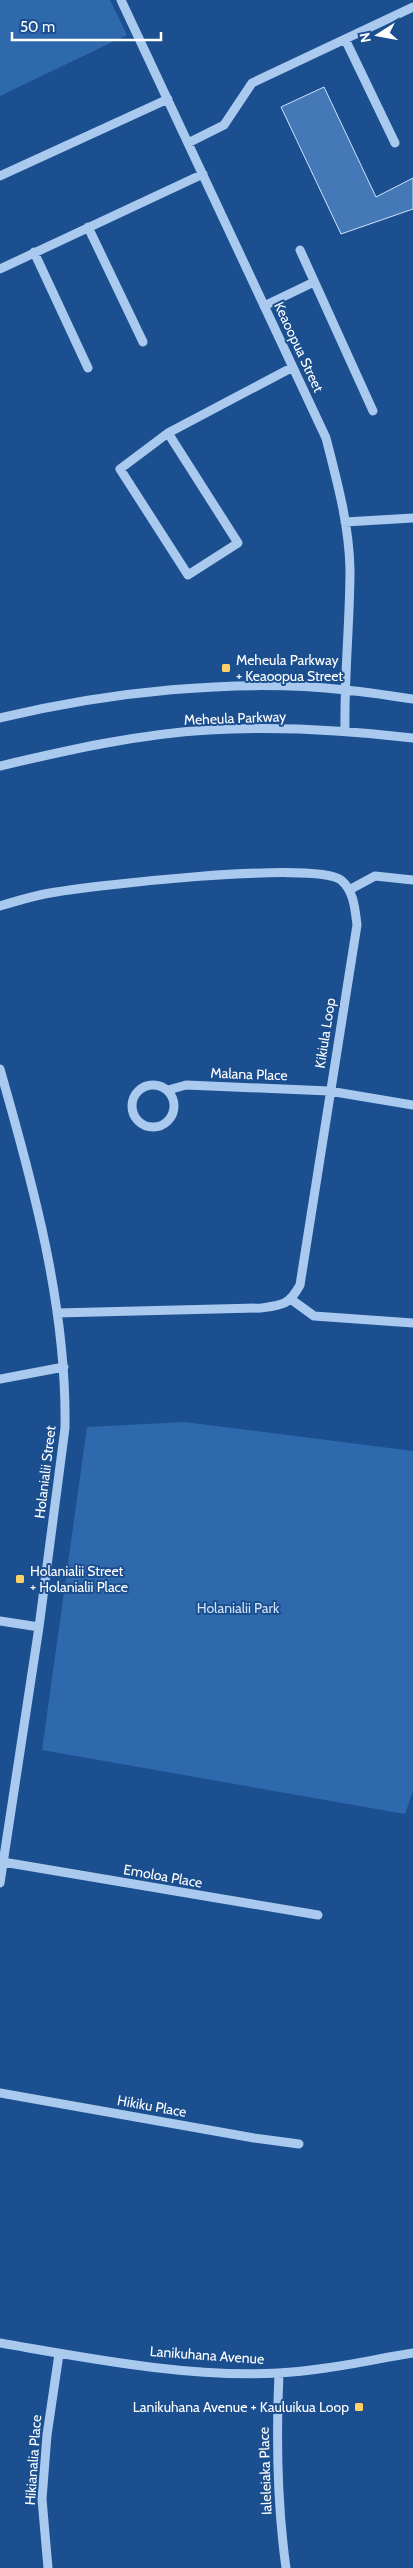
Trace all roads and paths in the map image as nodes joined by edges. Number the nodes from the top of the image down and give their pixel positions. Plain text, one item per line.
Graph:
1 (121, 0) edge
2 (413, 7) edge
3 (345, 39) junction
4 (168, 99) junction
5 (188, 143) junction
6 (395, 143) dead end
7 (202, 174) junction
8 (0, 176) edge
9 (88, 227) junction
10 (300, 250) dead end
11 (34, 252) junction
12 (0, 269) edge
13 (314, 282) junction
14 (264, 306) junction
15 (143, 342) dead end
16 (293, 367) junction
17 (88, 368) dead end
18 (373, 411) dead end
19 (168, 433) junction
20 (413, 518) edge
21 (345, 522) junction
22 (344, 690) junction
23 (413, 699) edge
24 (0, 718) edge
25 (345, 730) junction
26 (413, 738) edge
27 (0, 766) edge
28 (413, 880) edge
29 (349, 890) junction
30 (0, 906) edge
31 (0, 1069) edge
32 (168, 1090) junction
33 (329, 1091) junction
34 (413, 1105) edge
35 (292, 1300) junction
36 (58, 1313) junction
37 (413, 1323) edge
38 (64, 1366) junction
39 (0, 1379) edge
40 (0, 1621) edge
41 (39, 1627) junction
42 (3, 1844) edge
43 (3, 1862) junction
44 (0, 1883) edge
45 (318, 1915) dead end
46 (0, 2093) edge
47 (299, 2144) dead end
48 (0, 2343) edge
49 (413, 2353) edge
50 (59, 2354) junction
51 (279, 2374) junction
52 (48, 2568) edge
53 (286, 2568) edge

1 - 4 street, Keaoopua Street
2 - 3 street
3 - 5 street
3 - 6 street
4 - 5 street, Keaoopua Street
4 - 8 street
5 - 7 street, Keaoopua Street
7 - 9 street
7 - 14 street, Keaoopua Street
9 - 11 street
9 - 15 street
10 - 13 street
11 - 12 street
11 - 17 street
13 - 14 street
13 - 18 street
14 - 16 street, Keaoopua Street
16 - 19 street
16 - 21 street, Keaoopua Street
19 - 19 street
20 - 21 street
21 - 22 street, Keaoopua Street
22 - 23 street
22 - 24 street
22 - 25 street, Keaoopua Street
25 - 26 street, Meheula Parkway
25 - 27 street, Meheula Parkway
28 - 29 street
29 - 30 street
29 - 33 street, Kikiula Loop
31 - 36 street, Holanialii Street
32 - 32 street, Malana Place
32 - 33 street, Malana Place
33 - 34 street, Malana Place
33 - 35 street, Kikiula Loop
35 - 36 street
35 - 37 street
36 - 38 street, Holanialii Street
38 - 39 street
38 - 41 street, Holanialii Street
40 - 41 street
41 - 42 street, Holanialii Street
42 - 43 street, Holanialii Street
43 - 44 street, Holanialii Street
43 - 45 street, Emoloa Place
46 - 47 street, Hikiku Place
48 - 50 street, Lanikuhana Avenue
49 - 51 street, Lanikuhana Avenue
50 - 51 street, Lanikuhana Avenue
50 - 52 street, Hikianalia Place
51 - 53 street, Ialeleiaka Place

